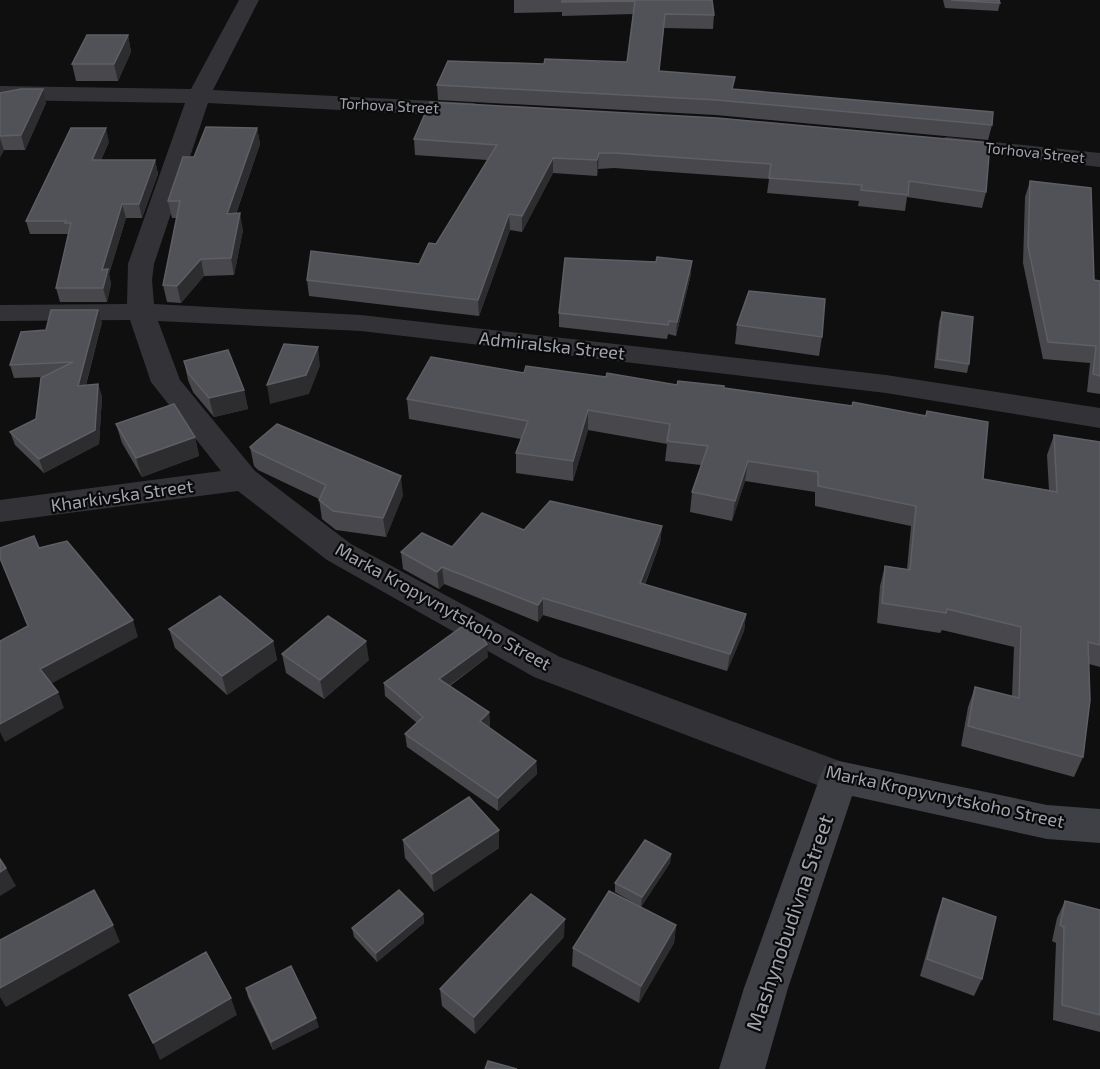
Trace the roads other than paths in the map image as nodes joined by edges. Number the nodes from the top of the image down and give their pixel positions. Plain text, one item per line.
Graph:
1 (249, 0) edge
2 (0, 93) edge
3 (199, 96) junction
4 (500, 111) edge
5 (928, 142) edge
6 (1100, 160) edge
7 (141, 312) junction
8 (0, 314) edge
9 (1100, 418) edge
10 (244, 479) junction
11 (0, 511) edge
12 (839, 777) junction
13 (1100, 826) edge
14 (742, 1069) edge

1 - 3 street, Marka Kropyvnytskoho Street
2 - 3 street, Torhova Street
3 - 4 street, Torhova Street
3 - 7 street, Marka Kropyvnytskoho Street
5 - 6 street, Torhova Street
7 - 8 street, Admiralska Street
7 - 9 street, Admiralska Street
7 - 10 street, Marka Kropyvnytskoho Street
10 - 11 street, Kharkivska Street
10 - 12 street, Marka Kropyvnytskoho Street
12 - 13 street, Marka Kropyvnytskoho Street
12 - 14 street, Mashynobudivna Street

